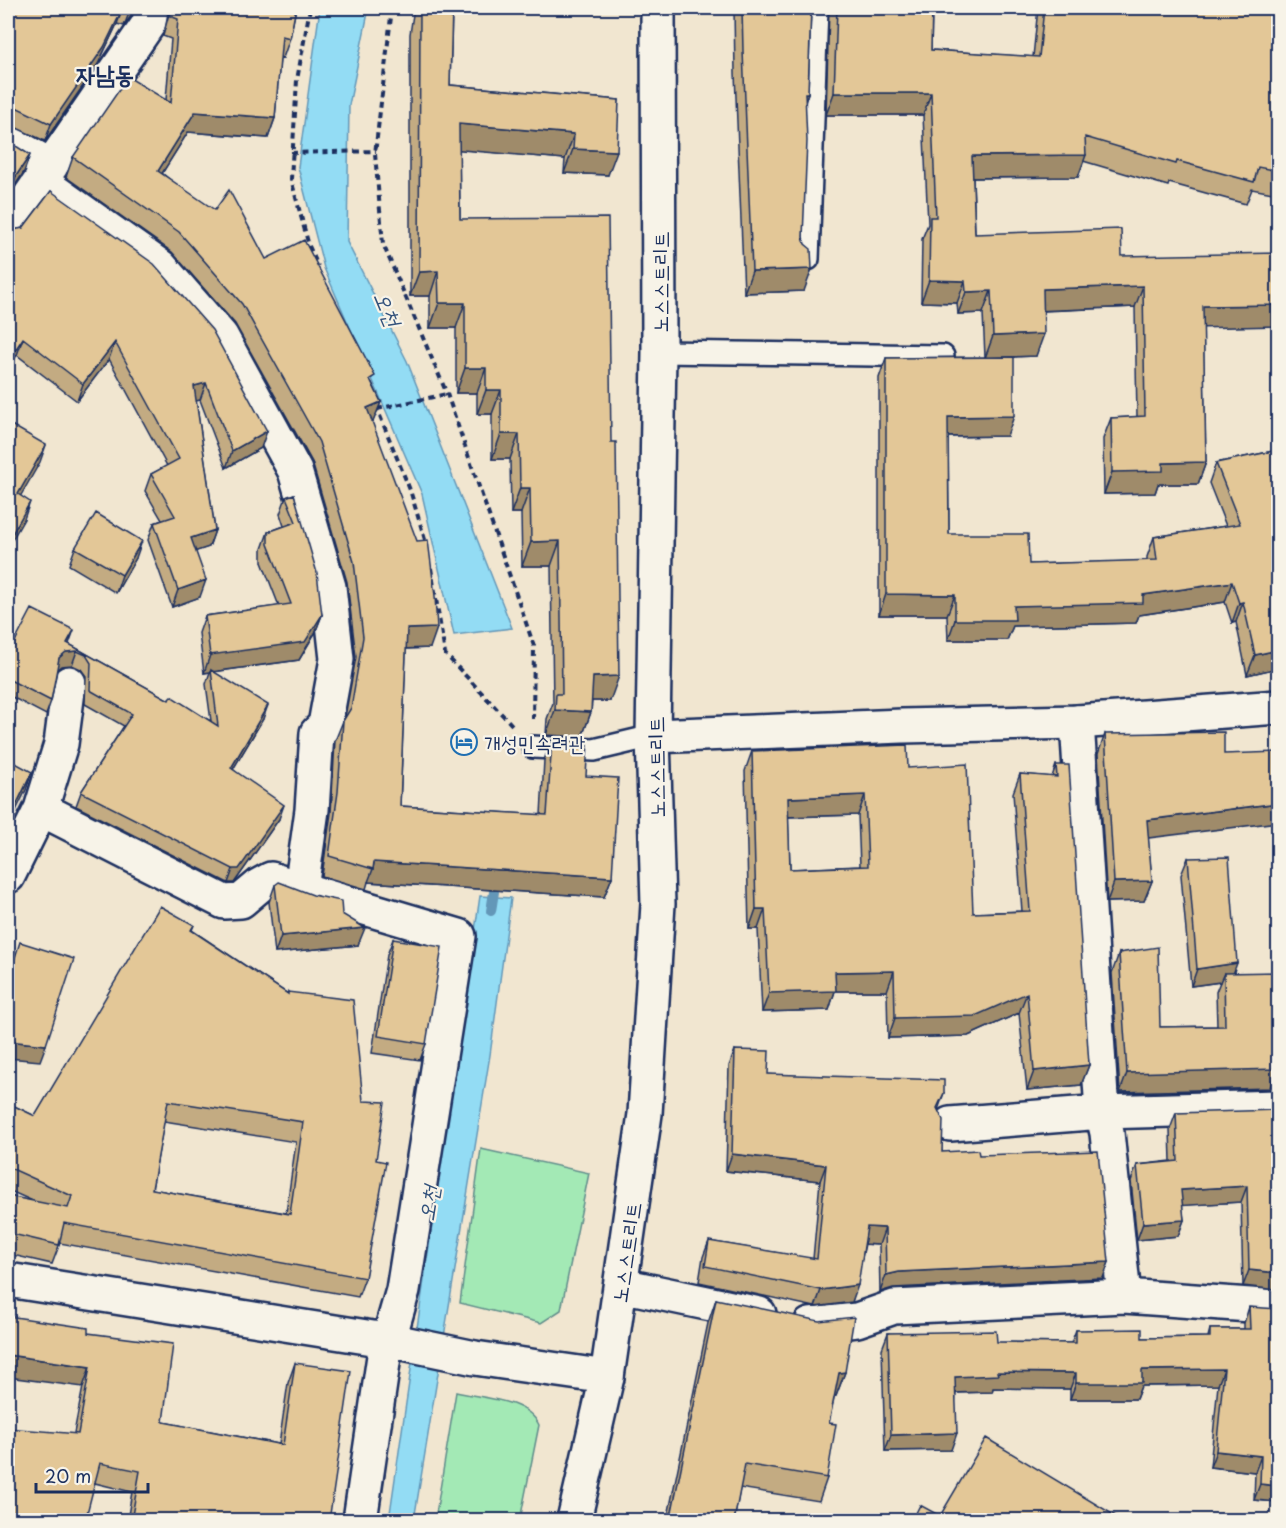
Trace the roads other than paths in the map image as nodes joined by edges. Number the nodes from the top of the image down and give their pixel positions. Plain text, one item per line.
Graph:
1 (151, 8) edge
2 (658, 8) edge
3 (817, 8) edge
4 (8, 142) edge
5 (45, 174) junction
6 (8, 228) edge
7 (808, 259) edge
8 (659, 352) junction
9 (943, 356) edge
10 (69, 683) dead end
11 (1278, 707) edge
12 (1077, 723) junction
13 (653, 736) junction
14 (533, 747) road end
15 (41, 809) junction
16 (11, 858) edge
17 (302, 889) junction
18 (1278, 1107) edge
19 (1102, 1112) junction
20 (950, 1124) dead end
21 (8, 1280) edge
22 (621, 1285) junction
23 (1124, 1296) junction
24 (1278, 1307) edge
25 (393, 1341) junction
26 (607, 1377) junction
27 (360, 1521) edge
28 (574, 1521) edge

1 - 5 street
2 - 8 street, 노스스트리트
3 - 7 lane
4 - 5 street
5 - 6 street
5 - 17 street
8 - 9 lane
8 - 13 street, 노스스트리트
10 - 15 street
11 - 12 street
12 - 13 street
12 - 19 street
13 - 14 lane
13 - 22 street, 노스스트리트
15 - 16 street
15 - 17 street
17 - 25 street
18 - 19 street
19 - 20 street
19 - 23 street
21 - 25 street
22 - 23 street
22 - 26 street, 노스스트리트
23 - 24 street
25 - 26 street
25 - 27 street
26 - 28 street, 노스스트리트

